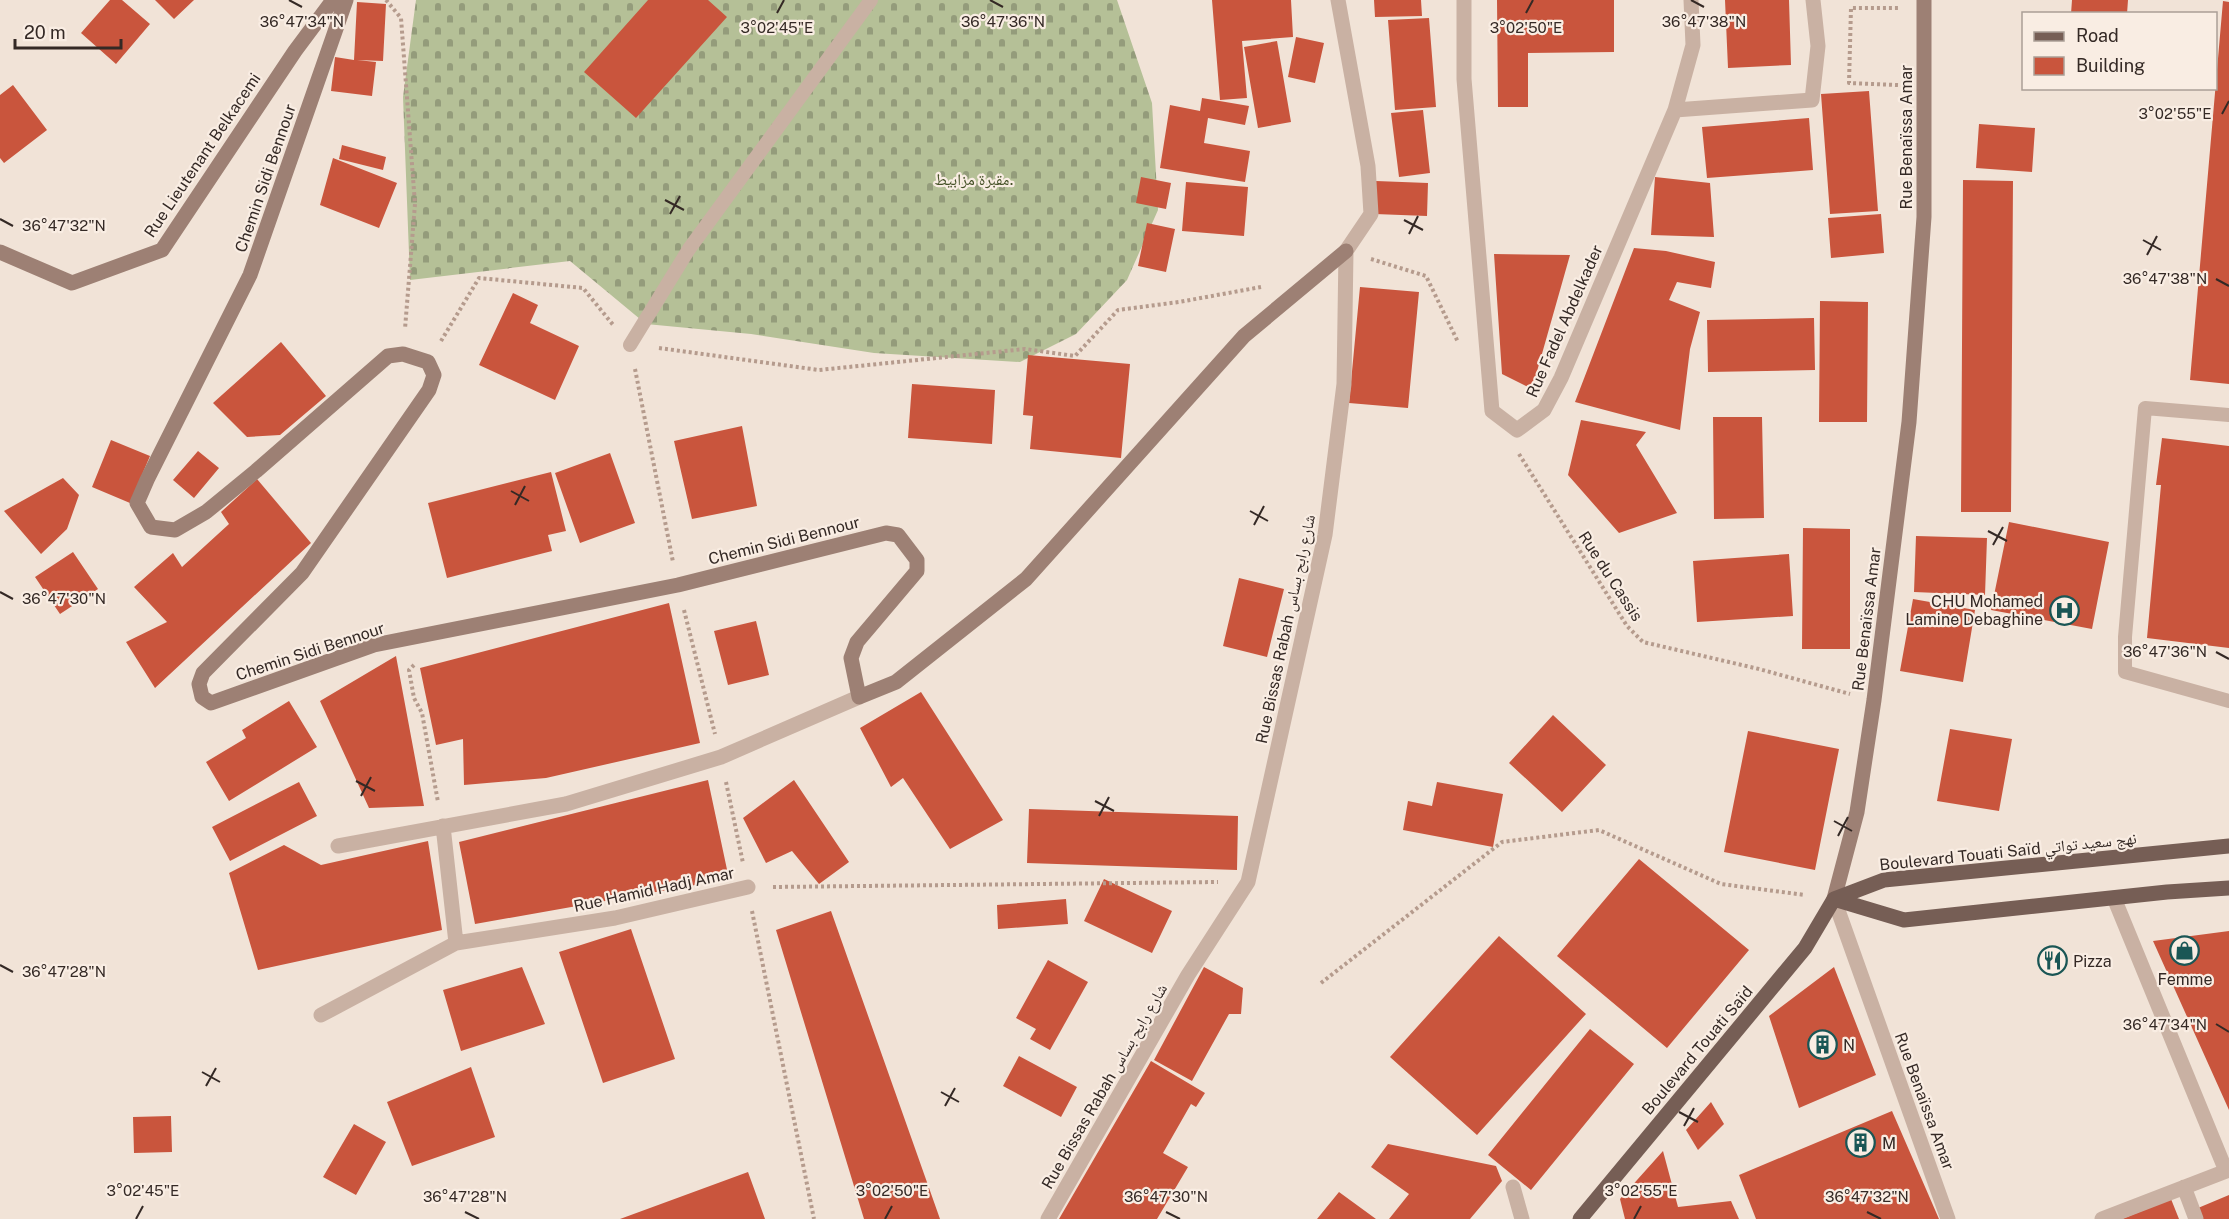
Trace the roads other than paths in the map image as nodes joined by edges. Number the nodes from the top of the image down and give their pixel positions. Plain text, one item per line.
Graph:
1 (333, 0) edge
2 (346, 0) edge
3 (871, 0) edge
4 (1338, 0) edge
5 (1464, 0) edge
6 (1691, 0) edge
7 (1813, 0) edge
8 (1924, 4) edge
9 (1675, 110) junction
10 (1346, 251) junction
11 (0, 252) edge
12 (630, 345) road end
13 (2229, 415) edge
14 (859, 697) junction
15 (2229, 701) edge
16 (443, 826) junction
17 (338, 846) dead end
18 (2229, 846) edge
19 (748, 887) road end
20 (2229, 888) edge
21 (2114, 898) junction
22 (1834, 899) junction
23 (456, 943) junction
24 (321, 1015) dead end
25 (2228, 1170) edge
26 (1513, 1187) dead end
27 (2184, 1187) junction
28 (1048, 1219) edge
29 (1522, 1219) edge
30 (1580, 1219) edge
31 (1948, 1219) edge
32 (2102, 1219) edge
33 (2196, 1219) edge

1 - 11 street, Rue Lieutenant Belkacemi
2 - 14 street, Chemin Sidi Bennour
3 - 12 lane
4 - 10 street
5 - 9 street, Rue Fadel Abdelkader
6 - 9 street, Rue Fadel Abdelkader
7 - 9 street
8 - 22 street, Rue Benaïssa Amar
10 - 14 street
10 - 28 street, Rue Bissas Rabah شارع رابح بساس
13 - 15 lane
14 - 16 street
16 - 17 street
16 - 23 street
18 - 22 main road, Boulevard Touati Saïd نهج سعيد تواتي
19 - 23 street, Rue Hamid Hadj Amar
20 - 21 main road
21 - 22 main road
21 - 25 street
22 - 30 main road, Boulevard Touati Saïd
22 - 31 street, Rue Benaïssa Amar
23 - 24 street, Rue Hamid Hadj Amar
25 - 27 street
26 - 29 street
27 - 32 street
27 - 33 street

